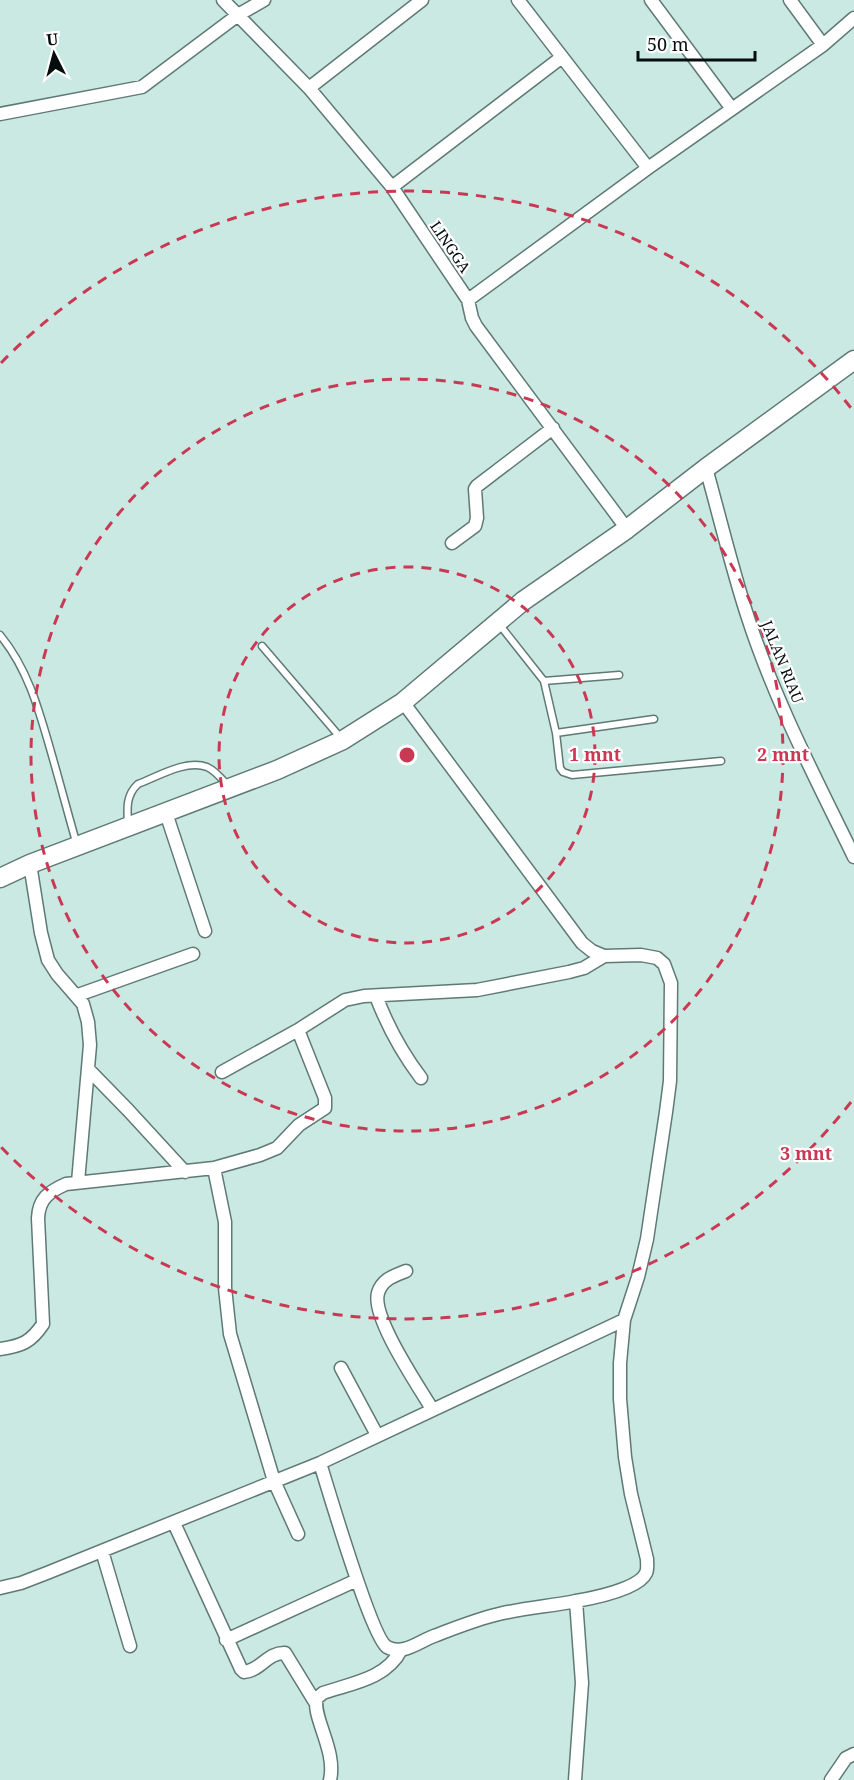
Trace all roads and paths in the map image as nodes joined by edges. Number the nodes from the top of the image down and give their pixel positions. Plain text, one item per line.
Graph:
1 (223, 0) edge
2 (264, 0) edge
3 (422, 0) edge
4 (518, 0) edge
5 (651, 0) edge
6 (790, 0) edge
7 (238, 15) junction
8 (854, 18) edge
9 (823, 45) junction
10 (561, 57) junction
11 (309, 88) junction
12 (732, 109) junction
13 (0, 114) edge
14 (648, 168) junction
15 (392, 187) junction
16 (468, 300) junction
17 (852, 367) edge
18 (553, 428) junction
19 (706, 468) junction
20 (627, 529) junction
21 (452, 543) dead end
22 (497, 621) junction
23 (0, 635) edge
24 (262, 646) dead end
25 (619, 675) dead end
26 (544, 681) junction
27 (403, 702) junction
28 (654, 719) dead end
29 (556, 733) junction
30 (343, 740) junction
31 (721, 761) dead end
32 (230, 788) junction
33 (166, 813) junction
34 (129, 826) junction
35 (77, 846) junction
36 (854, 857) edge
37 (30, 864) junction
38 (0, 878) edge
39 (205, 931) dead end
40 (193, 954) dead end
41 (604, 956) junction
42 (78, 995) junction
43 (376, 996) junction
44 (298, 1030) junction
45 (88, 1069) junction
46 (222, 1072) dead end
47 (421, 1078) dead end
48 (214, 1168) junction
49 (185, 1172) junction
50 (78, 1182) junction
51 (406, 1271) dead end
52 (624, 1320) junction
53 (0, 1349) edge
54 (340, 1368) dead end
55 (432, 1409) junction
56 (377, 1435) junction
57 (320, 1463) junction
58 (274, 1481) junction
59 (174, 1523) junction
60 (298, 1534) dead end
61 (102, 1551) junction
62 (357, 1580) junction
63 (0, 1588) edge
64 (576, 1601) junction
65 (226, 1640) junction
66 (130, 1646) dead end
67 (402, 1650) junction
68 (315, 1702) junction
69 (854, 1754) edge
70 (330, 1780) edge
71 (575, 1780) edge
72 (831, 1780) edge

1 - 7 street, LINGGA
2 - 7 street
3 - 11 street
4 - 10 street
5 - 12 street
6 - 9 street
7 - 11 street, LINGGA
7 - 13 street
8 - 9 street
9 - 12 street
10 - 14 street
10 - 15 street
11 - 15 street, LINGGA
12 - 14 street
14 - 16 street
15 - 16 street, LINGGA
16 - 18 street, LINGGA
17 - 19 main road
18 - 20 street, LINGGA
18 - 21 street
19 - 20 main road
19 - 36 street, JALAN RIAU
20 - 22 main road
22 - 26 lane
22 - 27 main road
23 - 35 lane
24 - 30 lane
25 - 26 lane
26 - 29 lane
27 - 30 main road
27 - 41 street
28 - 29 lane
29 - 31 lane
30 - 32 main road
32 - 33 main road
32 - 34 lane
33 - 34 main road
33 - 39 street
34 - 35 main road
35 - 37 main road
37 - 38 main road
37 - 42 street
40 - 42 street
41 - 43 street
41 - 52 street
42 - 45 street
43 - 44 street
43 - 47 street
44 - 46 street
44 - 48 street
45 - 49 street
45 - 50 street
48 - 49 street
48 - 58 street
49 - 50 street
50 - 53 street
51 - 55 street
52 - 55 street
52 - 64 street
54 - 56 street
55 - 56 street
56 - 57 street
57 - 58 street
57 - 62 street
58 - 59 street
58 - 60 street
59 - 61 street
59 - 65 street
61 - 63 street
61 - 66 street
62 - 65 street
62 - 67 street
64 - 67 street
64 - 71 street
65 - 68 street
67 - 68 street
68 - 70 street
69 - 72 street

